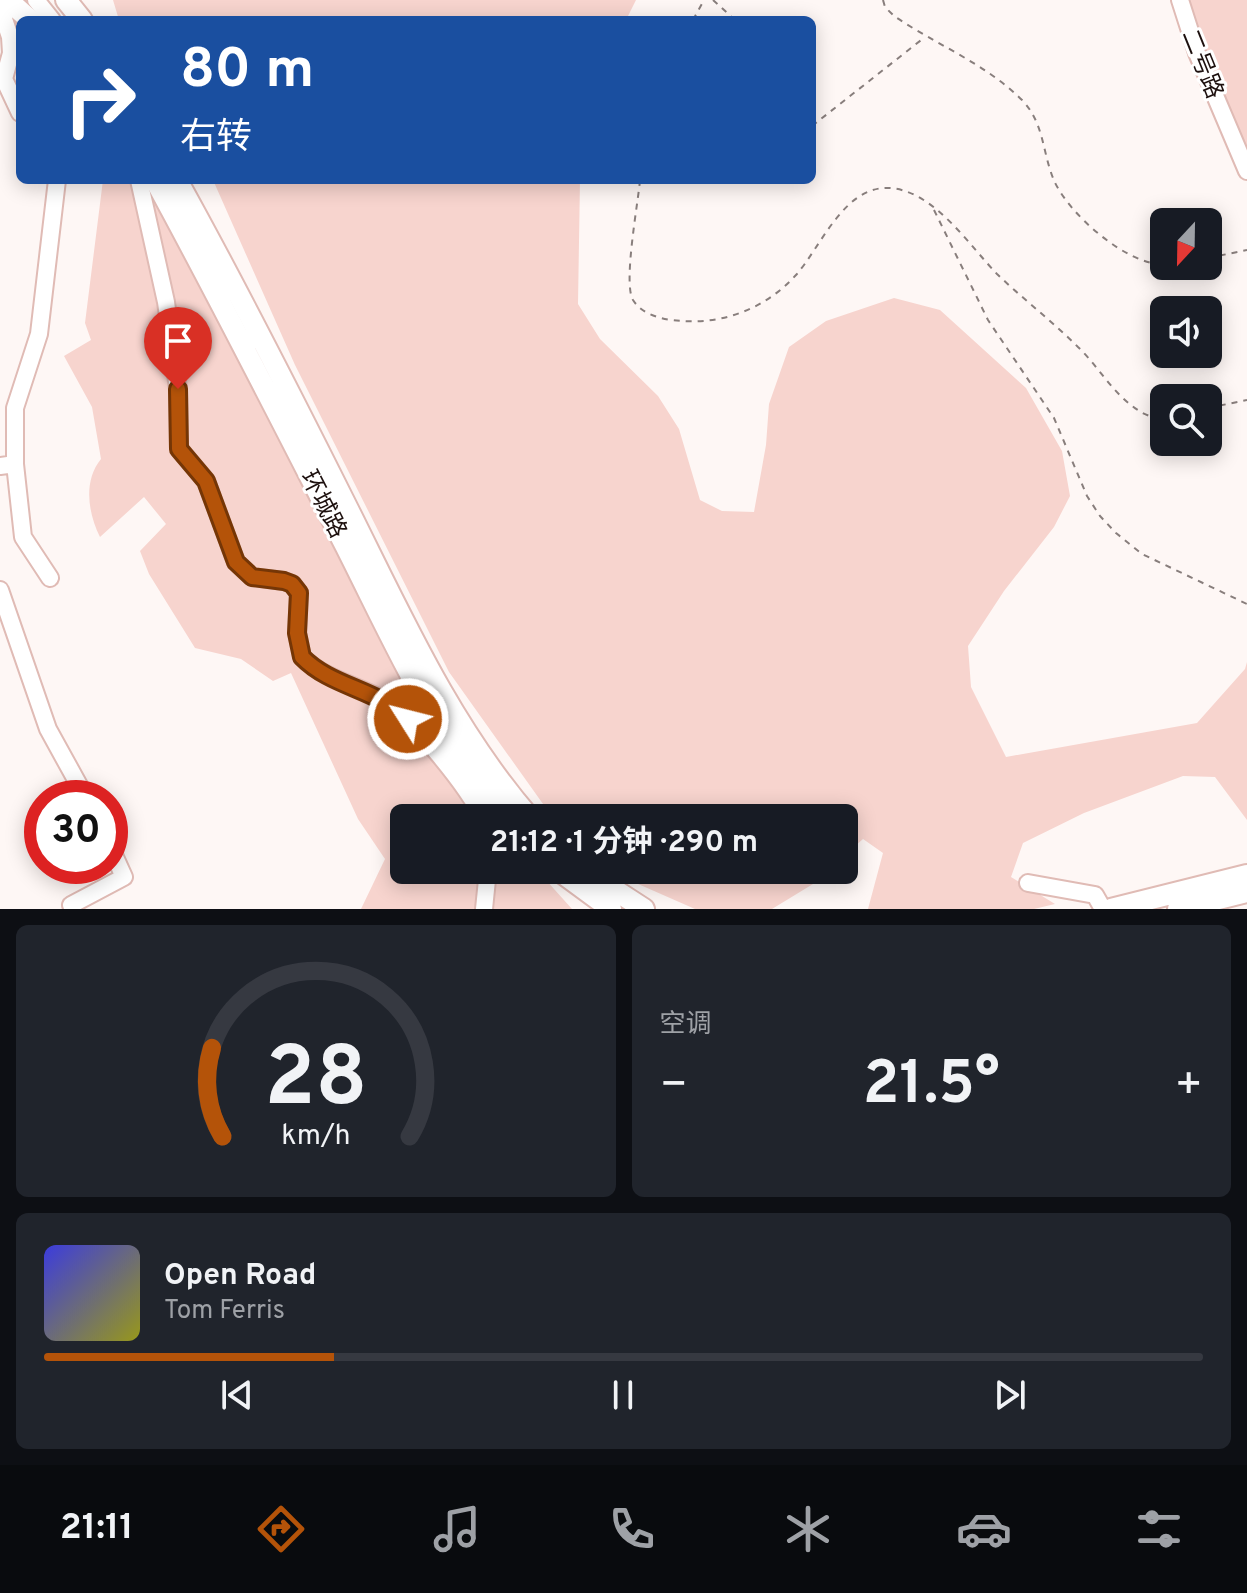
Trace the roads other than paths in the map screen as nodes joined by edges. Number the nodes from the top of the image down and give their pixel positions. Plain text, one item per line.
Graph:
1 (8, 0) edge
2 (36, 0) edge
3 (66, 0) edge
4 (1180, 0) edge
5 (26, 16) edge
6 (49, 16) edge
7 (79, 16) edge
8 (16, 104) edge
9 (1247, 171) edge
10 (57, 184) edge
11 (157, 184) edge
12 (159, 184) edge
13 (159, 184) edge
14 (8, 465) edge
15 (50, 578) dead end
16 (0, 590) edge
17 (76, 780) edge
18 (474, 804) edge
19 (495, 804) edge
20 (518, 804) edge
21 (1247, 875) edge
22 (1028, 883) dead end
23 (112, 884) edge
24 (487, 884) edge
25 (577, 884) edge
26 (606, 884) edge
27 (1219, 890) junction
28 (1247, 892) edge
29 (70, 908) edge
30 (484, 909) edge
31 (611, 909) edge
32 (644, 909) edge
33 (1103, 909) edge
34 (1111, 909) edge
35 (1178, 909) edge

1 - 5 main road
1 - 8 street
2 - 6 street
3 - 7 main road
4 - 9 street, 二号路
10 - 14 street
11 - 18 street
12 - 19 main road, 环城路
13 - 20 main road, 环城路
14 - 15 street
16 - 17 street
21 - 27 main road
22 - 33 street
23 - 29 street
24 - 30 street
25 - 31 main road
26 - 32 main road
27 - 28 main road
27 - 34 main road
27 - 35 main road

